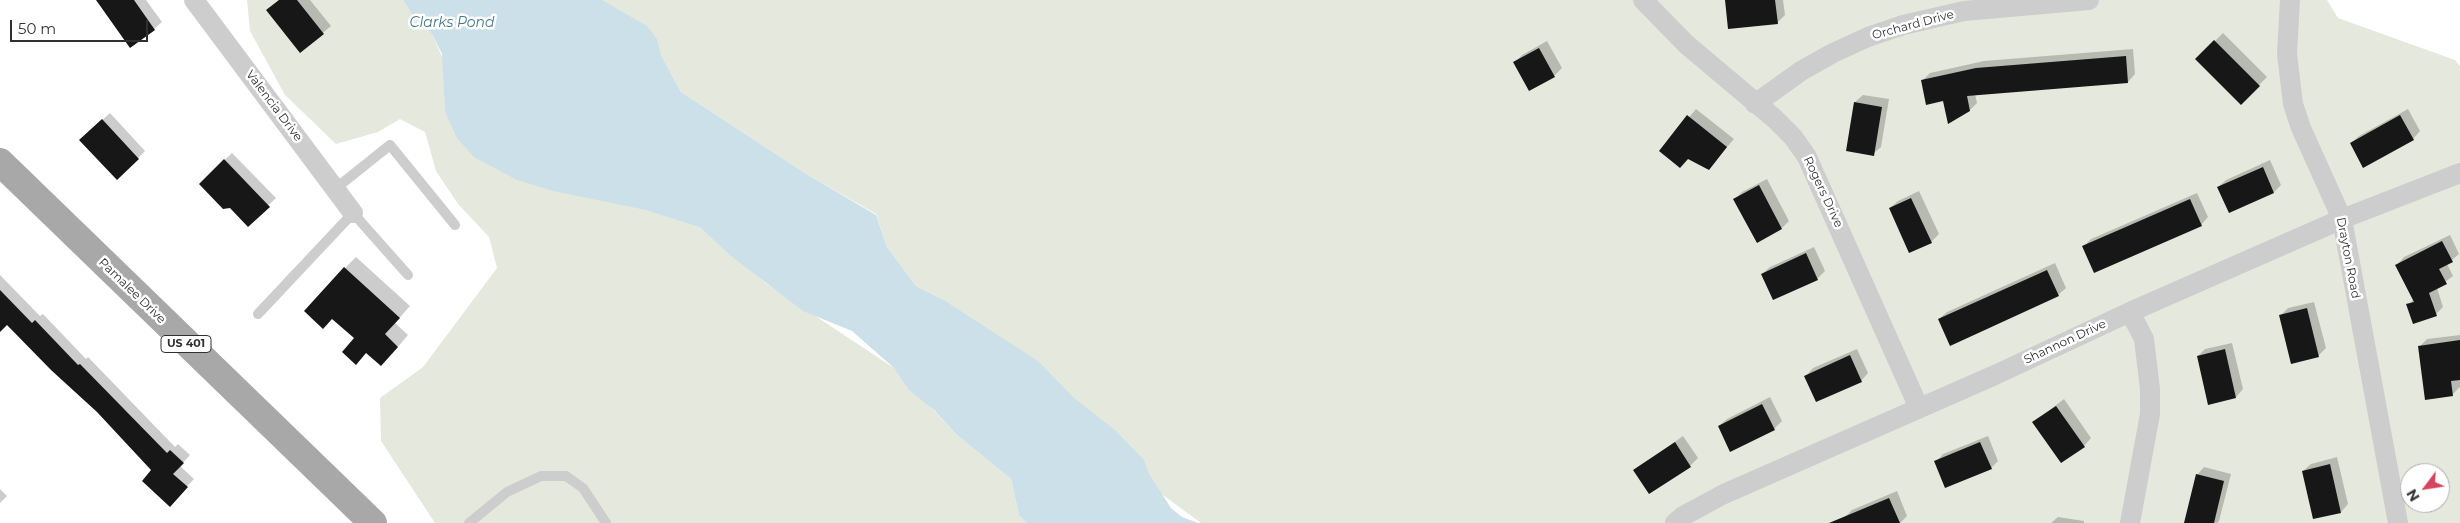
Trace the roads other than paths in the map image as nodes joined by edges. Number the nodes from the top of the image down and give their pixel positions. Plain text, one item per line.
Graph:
1 (194, 0) edge
2 (1643, 0) edge
3 (2089, 0) edge
4 (2290, 0) edge
5 (1755, 104) junction
6 (0, 162) edge
7 (2460, 173) edge
8 (335, 189) junction
9 (353, 213) junction
10 (2342, 219) junction
11 (455, 225) dead end
12 (408, 275) dead end
13 (2130, 312) junction
14 (258, 314) dead end
15 (1919, 408) junction
16 (373, 523) edge
17 (469, 523) edge
18 (606, 523) edge
19 (1675, 523) edge
20 (2130, 523) edge
21 (2398, 523) edge

1 - 8 street, Valencia Drive
2 - 5 street, Rogers Drive
3 - 5 street, Orchard Drive
4 - 10 street, Drayton Road
5 - 15 street, Rogers Drive
6 - 16 main road, Pamalee Drive / US 401
7 - 10 street, Shannon Drive
8 - 9 street, Valencia Drive
8 - 11 lane
9 - 12 lane
9 - 14 lane
10 - 13 street, Shannon Drive
10 - 21 street, Drayton Road
13 - 15 street, Shannon Drive
13 - 20 street
15 - 19 street, Shannon Drive
17 - 18 lane

